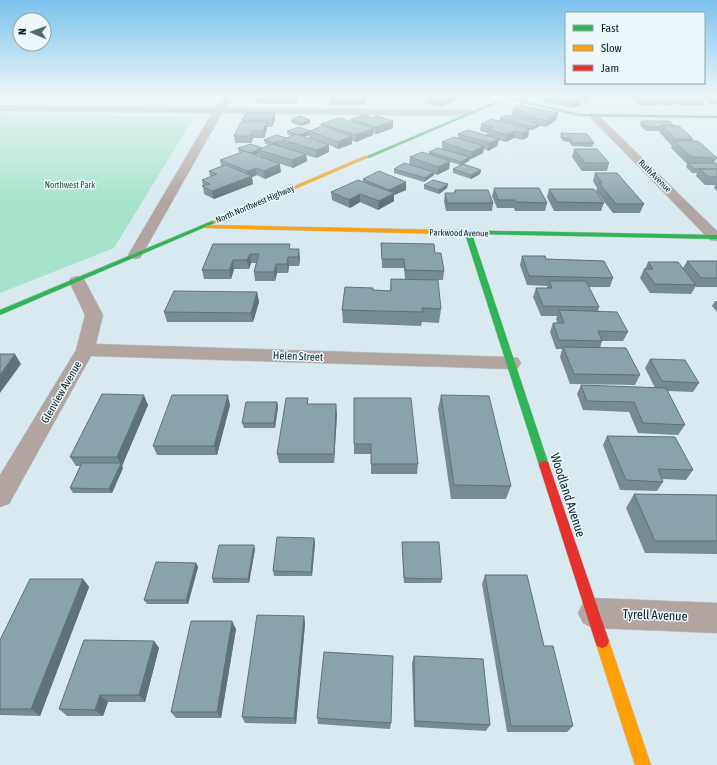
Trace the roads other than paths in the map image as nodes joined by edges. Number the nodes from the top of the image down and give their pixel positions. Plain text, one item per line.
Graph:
1 (206, 132) edge
2 (424, 132) edge
3 (610, 132) edge
4 (201, 227) junction
5 (468, 233) junction
6 (716, 237) edge
7 (135, 256) junction
8 (77, 281) junction
9 (0, 313) edge
10 (85, 350) junction
11 (511, 363) junction
12 (0, 497) edge
13 (593, 613) junction
14 (717, 618) edge
15 (643, 765) edge

1 - 7 street
2 - 4 street, North Northwest Highway
3 - 6 street, Ruth Avenue
4 - 5 street, Parkwood Avenue
4 - 7 street, North Northwest Highway
5 - 6 street, Parkwood Avenue
5 - 11 street, Woodland Avenue
7 - 8 street, North Northwest Highway
8 - 9 street, North Northwest Highway
8 - 10 street, Glenview Avenue
10 - 11 street, Helen Street
10 - 12 street, Glenview Avenue
11 - 13 street, Woodland Avenue
13 - 14 street, Tyrell Avenue
13 - 15 street, Woodland Avenue

